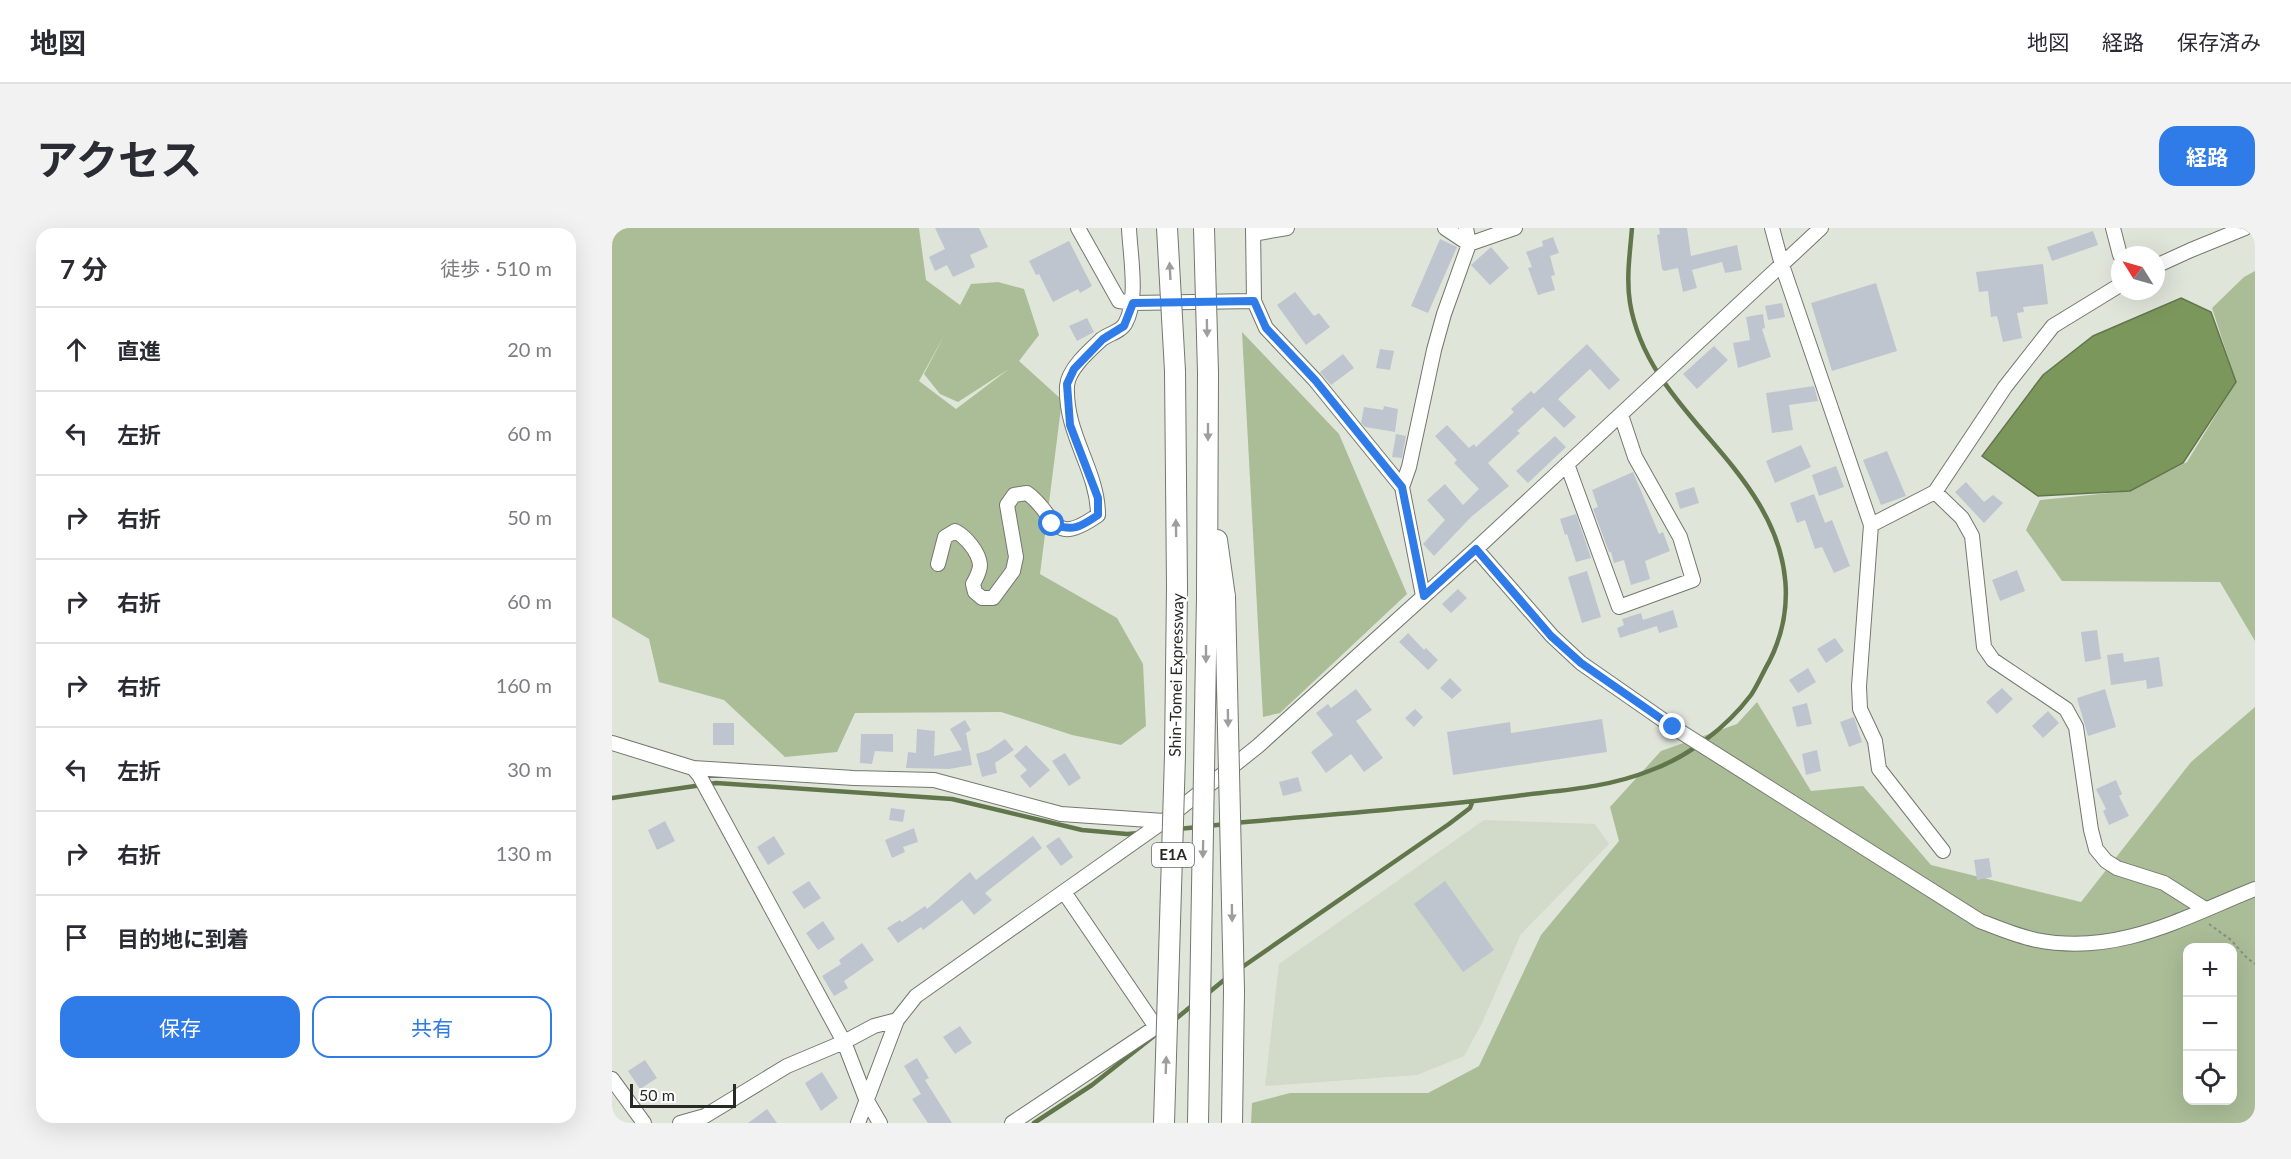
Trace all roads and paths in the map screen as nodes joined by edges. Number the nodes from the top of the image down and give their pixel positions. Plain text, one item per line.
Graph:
1 (1078, 228) edge
2 (1129, 228) edge
3 (1167, 228) edge
4 (1204, 228) edge
5 (1287, 228) edge
6 (1445, 228) edge
7 (1466, 228) edge
8 (1515, 228) edge
9 (1772, 228) edge
10 (1821, 228) edge
11 (2112, 228) edge
12 (2245, 228) edge
13 (1252, 231) edge
14 (1469, 244) junction
15 (2117, 246) edge
16 (2165, 262) edge
17 (1782, 265) junction
18 (2111, 291) edge
19 (1254, 301) junction
20 (1133, 303) junction
21 (1621, 414) junction
22 (1567, 464) junction
23 (1402, 487) junction
24 (1935, 492) junction
25 (1871, 525) junction
26 (1476, 549) junction
27 (938, 564) dead end
28 (1216, 596) junction
29 (1424, 596) junction
30 (612, 743) edge
31 (696, 771) junction
32 (1164, 821) junction
33 (1943, 851) dead end
34 (2255, 890) edge
35 (1064, 892) junction
36 (2200, 911) junction
37 (2255, 964) edge
38 (897, 1020) junction
39 (844, 1042) junction
40 (612, 1079) edge
41 (866, 1099) junction
42 (644, 1123) edge
43 (680, 1123) edge
44 (858, 1123) edge
45 (880, 1123) edge
46 (1012, 1123) edge
47 (1164, 1123) edge
48 (1198, 1123) edge
49 (1232, 1123) edge

1 - 20 street
2 - 20 street
47 -> 3 highway, Shin-Tomei Expressway / E1A, bridge
4 -> 28 highway, Shin-Tomei Expressway / E1A, bridge
5 - 13 street
6 - 14 street
7 - 14 street
8 - 14 street
9 - 17 street
10 - 17 street
11 - 15 street
12 - 16 street
13 - 19 street
14 - 23 street
17 - 21 street
17 - 25 street
18 - 24 street
19 - 20 street
19 - 23 street
20 - 27 street
21 - 22 street
21 - 22 street
22 - 26 street
23 - 29 street
24 - 25 street
24 - 36 street
25 - 33 street
26 - 29 street
26 - 36 street
28 -> 48 highway, Shin-Tomei Expressway / E1A, bridge
28 -> 49 highway, bridge
29 - 32 street
30 - 31 street
31 - 32 street
31 - 39 street
32 - 35 street
34 - 36 street
35 - 38 street
35 - 46 street
36 - 37 path
38 - 39 street
38 - 41 street
39 - 41 street
39 - 43 street
40 - 42 street
41 - 44 street
41 - 45 street

